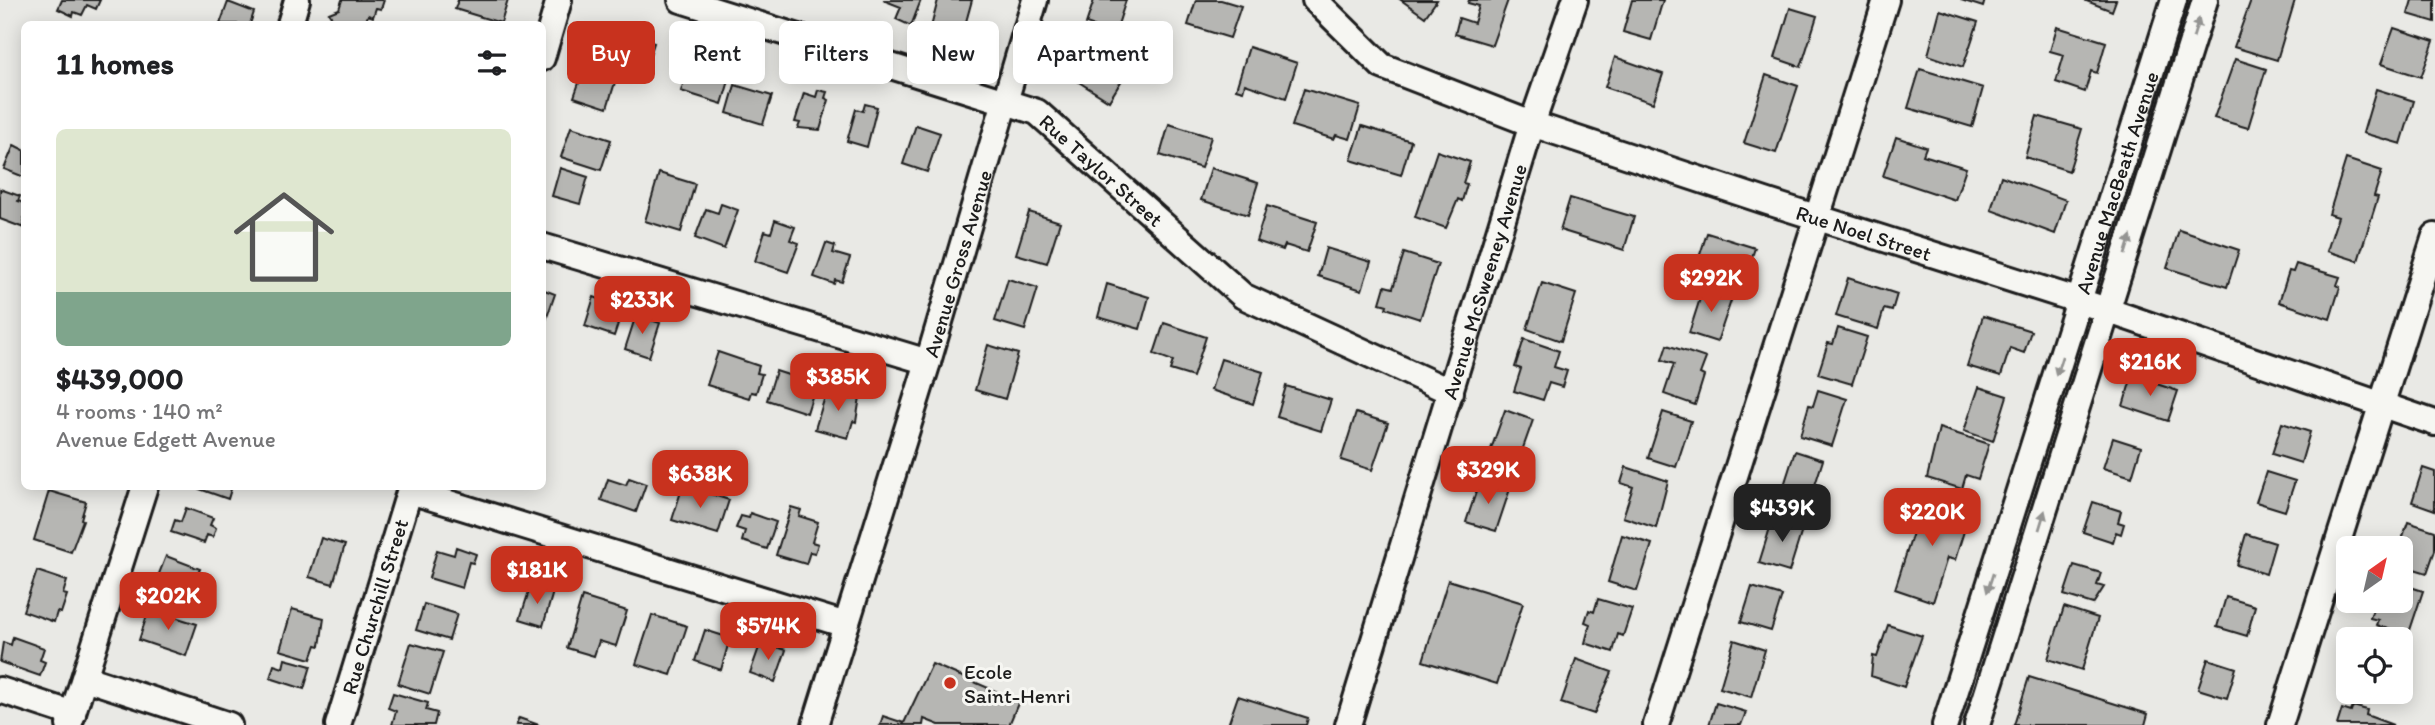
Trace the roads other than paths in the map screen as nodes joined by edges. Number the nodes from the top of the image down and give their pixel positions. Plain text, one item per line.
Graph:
1 (297, 0) edge
2 (559, 0) edge
3 (681, 0) edge
4 (1035, 0) edge
5 (1315, 0) edge
6 (1574, 0) edge
7 (1885, 0) edge
8 (2174, 0) edge
9 (2205, 0) edge
10 (291, 21) edge
11 (546, 44) edge
12 (1006, 101) junction
13 (1532, 124) junction
14 (1818, 217) junction
15 (2435, 236) edge
16 (546, 247) edge
17 (2080, 301) junction
18 (2108, 311) junction
19 (928, 362) junction
20 (1451, 392) junction
21 (2380, 404) junction
22 (2435, 423) edge
23 (144, 490) edge
24 (411, 490) edge
25 (414, 490) edge
26 (846, 625) junction
27 (85, 678) junction
28 (0, 690) edge
29 (71, 720) edge
30 (229, 725) edge
31 (338, 725) edge
32 (815, 725) edge
33 (1348, 725) edge
34 (1656, 725) edge
35 (1945, 725) edge
36 (1978, 725) edge
37 (2280, 725) edge

1 - 10 street
2 - 11 street
3 - 12 street, Rue Taylor Street
4 - 12 street, Avenue Gross Avenue
5 - 13 street, Rue Noel Street
6 - 13 street, Avenue McSweeney Avenue
7 - 14 street
8 - 17 street, Avenue MacBeath Avenue
18 -> 9 street, Avenue MacBeath Avenue
12 - 19 street, Avenue Gross Avenue
12 - 20 street, Rue Taylor Street
13 - 14 street, Rue Noel Street
13 - 20 street, Avenue McSweeney Avenue
14 - 17 street, Rue Noel Street
14 - 34 street
15 - 21 street
16 - 19 street
17 - 18 street, Rue Noel Street
17 -> 35 street, Avenue MacBeath Avenue
18 - 21 street, Rue Noel Street
36 -> 18 street, Avenue MacBeath Avenue
19 - 26 street, Avenue Gross Avenue
20 - 33 street, Avenue McSweeney Avenue
21 - 22 street, Rue Noel Street
21 - 37 street
23 - 27 street
24 - 31 street, Rue Churchill Street
25 - 26 street
26 - 32 street, Avenue Gross Avenue
27 - 29 street
27 - 30 street
28 - 29 street

